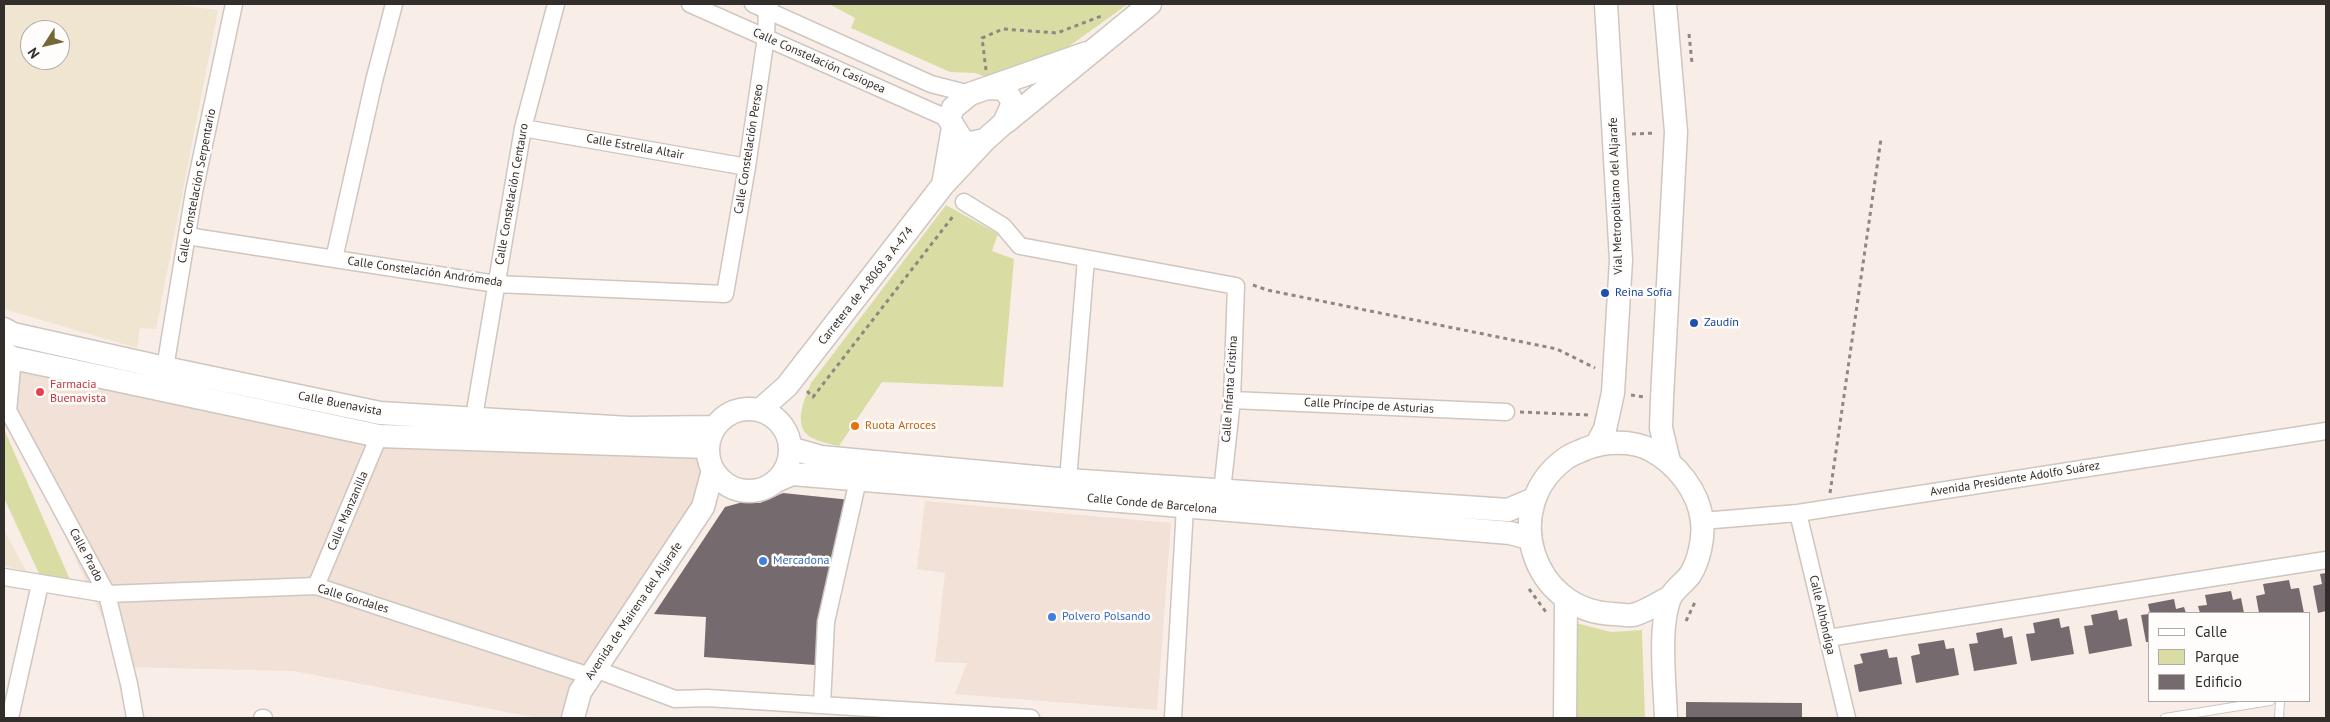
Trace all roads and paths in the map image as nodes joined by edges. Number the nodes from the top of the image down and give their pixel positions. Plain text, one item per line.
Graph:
1 (234, 4) edge
2 (394, 4) edge
3 (556, 4) edge
4 (690, 4) edge
5 (1150, 4) edge
6 (1606, 4) edge
7 (1665, 4) edge
8 (763, 6) edge
9 (1107, 12) dead end
10 (766, 37) junction
11 (1087, 53) junction
12 (981, 85) junction
13 (1004, 122) junction
14 (951, 123) junction
15 (523, 128) junction
16 (1676, 132) junction
17 (1614, 136) junction
18 (1880, 139) dead end
19 (985, 140) junction
20 (747, 166) junction
21 (943, 185) junction
22 (964, 202) joint
23 (187, 236) junction
24 (334, 259) junction
25 (1086, 259) junction
26 (496, 284) junction
27 (1243, 285) junction
28 (725, 294) joint
29 (4, 329) edge
30 (9, 355) edge
31 (165, 368) junction
32 (790, 383) junction
33 (1614, 385) junction
34 (1232, 400) junction
35 (6, 407) edge
36 (760, 410) junction
37 (1506, 412) joint
38 (1594, 415) dead end
39 (474, 417) junction
40 (780, 423) junction
41 (2326, 430) edge
42 (379, 436) junction
43 (710, 437) junction
44 (1597, 444) junction
45 (790, 448) junction
46 (1669, 461) junction
47 (712, 470) junction
48 (858, 480) junction
49 (1068, 480) junction
50 (776, 481) junction
51 (735, 490) junction
52 (1222, 491) junction
53 (1534, 499) junction
54 (703, 507) junction
55 (1185, 507) junction
56 (1828, 508) junction
57 (1798, 513) junction
58 (1702, 521) junction
59 (1529, 538) junction
60 (2326, 560) edge
61 (4, 577) edge
62 (40, 584) junction
63 (316, 586) junction
64 (106, 594) junction
65 (1670, 597) junction
66 (1566, 600) junction
67 (1828, 638) junction
68 (593, 672) junction
69 (2264, 702) edge
70 (2280, 702) edge
71 (822, 705) junction
72 (10, 718) edge
73 (135, 718) edge
74 (573, 718) edge
75 (1031, 718) edge
76 (1173, 718) edge
77 (1565, 718) edge
78 (1666, 718) edge
79 (1847, 718) edge
80 (2165, 718) edge
81 (2279, 718) edge

1 - 23 street, Calle Constelación Serpentario
2 - 24 street
3 - 15 street, Calle Constelación Centauro
4 - 10 street, Calle Constelación Casiopea
5 - 11 main road
6 - 17 main road, Vial Metropolitano del Aljarafe
7 - 16 main road
8 - 10 street, Calle Constelación Perseo
8 - 12 street, Calle Constelación Casiopea
9 - 12 path
10 - 14 street, Calle Constelación Casiopea
10 - 20 street, Calle Constelación Perseo
11 - 12 main road
11 - 13 main road
12 - 13 main road
12 - 14 main road
13 - 19 main road
14 - 19 main road
14 - 21 main road, Carretera de A-8068 a A-474
15 - 20 street, Calle Estrella Altair
15 - 26 street, Calle Constelación Centauro
16 - 17 path
16 - 46 main road
17 - 33 main road, Vial Metropolitano del Aljarafe
18 - 56 path
19 - 21 main road, Carretera de A-8068 a A-474
20 - 28 street, Calle Constelación Perseo
21 - 32 main road, Carretera de A-8068 a A-474
22 - 25 street
22 - 32 path
23 - 24 street, Calle Constelación Andrómeda
23 - 31 street, Calle Constelación Serpentario
24 - 26 street, Calle Constelación Andrómeda
25 - 27 street
25 - 49 street
26 - 28 street, Calle Constelación Andrómeda
26 - 39 street, Calle Constelación Centauro
27 - 33 path
27 - 34 street, Calle Infanta Cristina
29 - 31 main road, Calle Buenavista
30 - 35 street
30 - 42 main road, Calle Buenavista
31 - 39 main road, Calle Buenavista
32 - 36 main road, Carretera de A-8068 a A-474
32 - 40 main road
33 - 44 main road, Vial Metropolitano del Aljarafe
34 - 37 street, Calle Príncipe de Asturias
34 - 52 street, Calle Infanta Cristina
35 - 64 street, Calle Prado
36 - 40 main road
36 - 43 main road
37 - 38 path
39 - 43 main road, Calle Buenavista
40 - 45 main road
41 - 56 street, Avenida Presidente Adolfo Suárez
42 - 43 main road, Calle Buenavista
42 - 63 street, Calle Manzanilla
43 - 47 main road
44 - 46 main road
44 - 53 main road
45 - 49 main road, Calle Conde de Barcelona
45 - 50 main road
46 - 58 main road
47 - 51 main road
47 - 54 main road
48 - 50 main road, Calle Conde de Barcelona
48 - 55 main road, Calle Conde de Barcelona
48 - 71 street
49 - 52 main road, Calle Conde de Barcelona
50 - 51 main road
51 - 54 main road
52 - 53 main road, Calle Conde de Barcelona
53 - 59 main road
54 - 68 main road, Avenida de Mairena del Aljarafe
55 - 59 main road, Calle Conde de Barcelona
55 - 76 street
56 - 57 street, Avenida Presidente Adolfo Suárez
57 - 58 street, Avenida Presidente Adolfo Suárez
57 - 67 street, Calle Alhóndiga
58 - 65 main road
59 - 66 main road
60 - 67 street
61 - 62 street, Calle Gordales
62 - 64 street, Calle Gordales
62 - 72 street
63 - 64 street, Calle Gordales
63 - 68 street, Calle Gordales
64 - 73 street, Calle Prado
65 - 66 main road
65 - 78 main road
66 - 77 main road
67 - 79 street, Calle Alhóndiga
68 - 71 street, Calle Gordales
68 - 74 main road, Avenida de Mairena del Aljarafe
69 - 80 lane
70 - 81 lane
71 - 75 street, Calle Gordales

